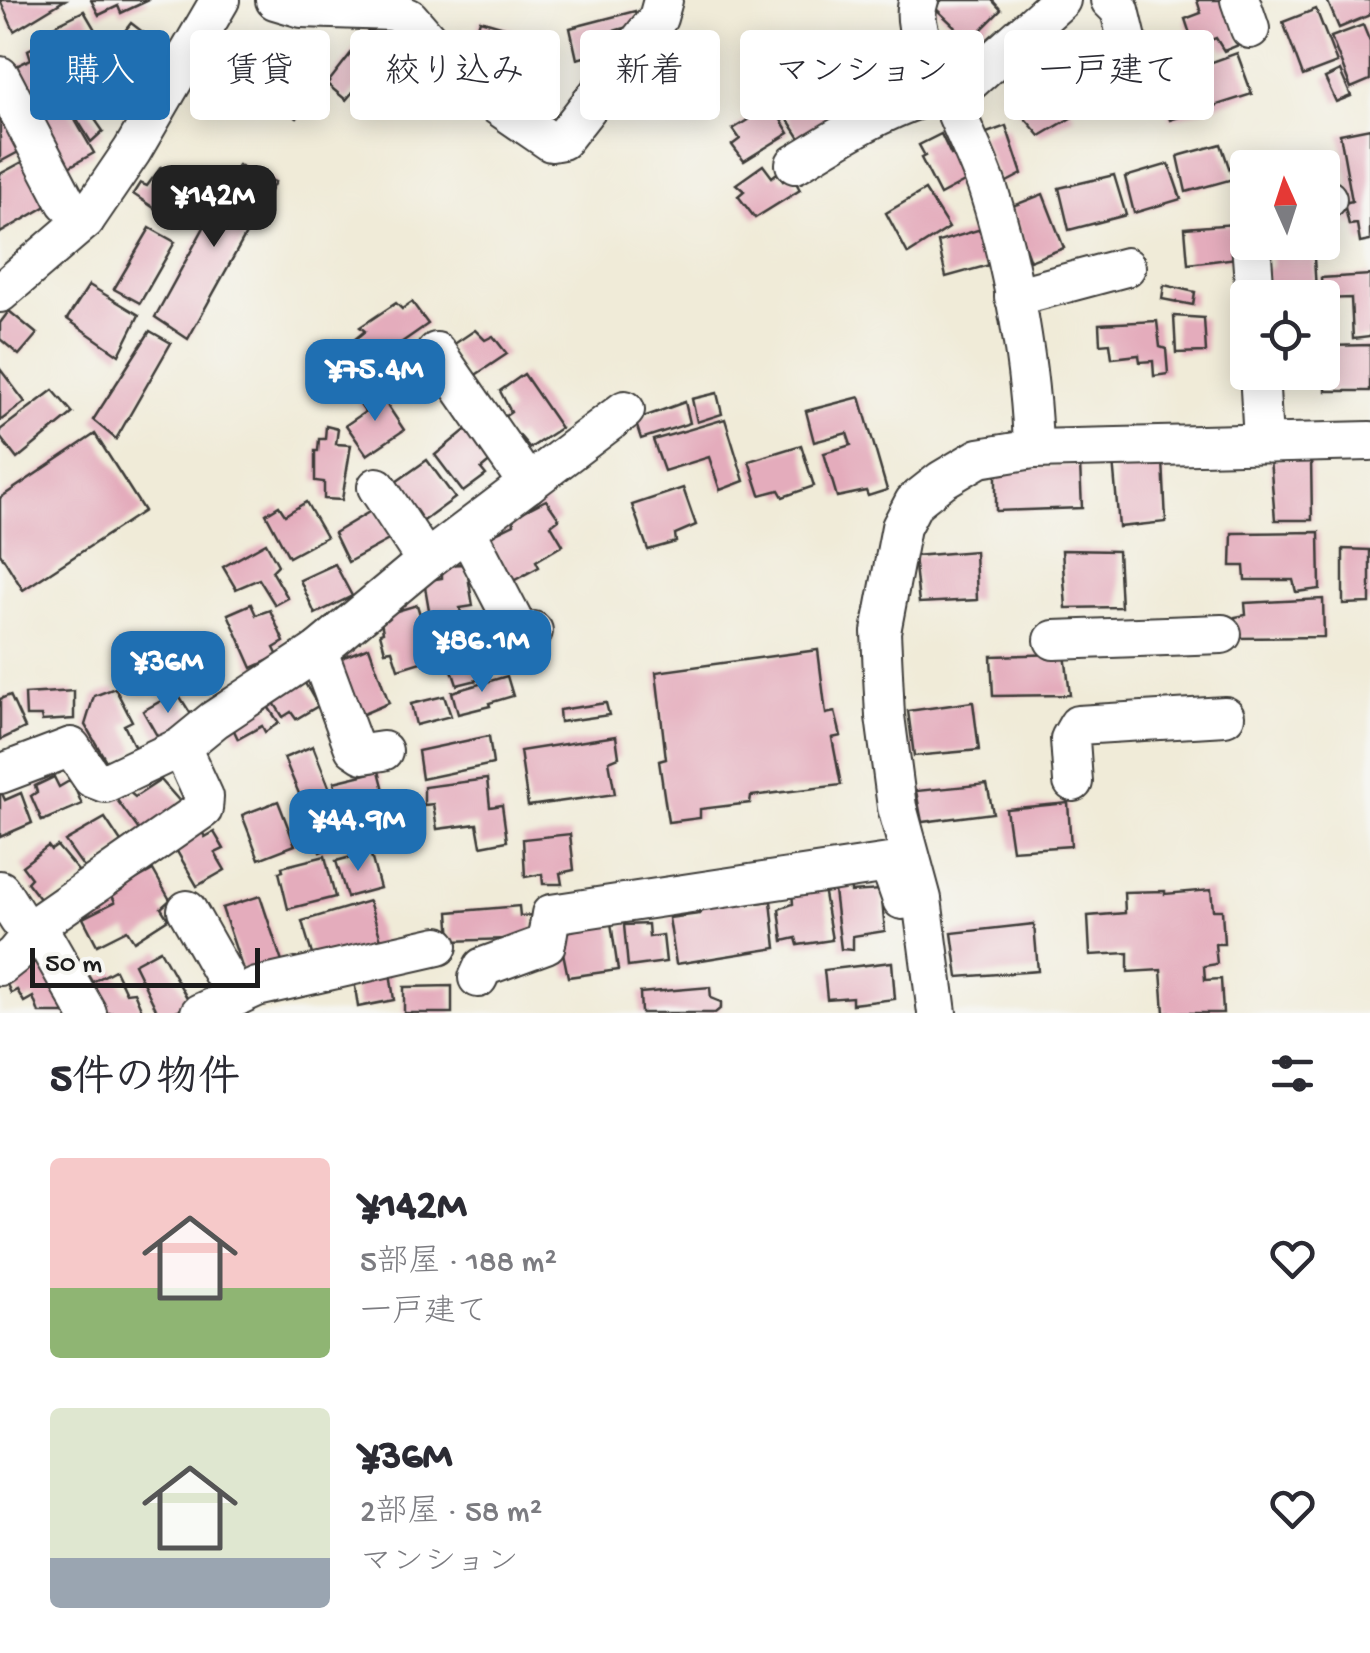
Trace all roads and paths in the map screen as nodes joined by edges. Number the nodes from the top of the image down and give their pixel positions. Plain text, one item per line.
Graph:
1 (220, 0) edge
2 (276, 0) edge
3 (664, 0) edge
4 (918, 0) edge
5 (1061, 0) edge
6 (920, 30) edge
7 (984, 69) edge
8 (0, 76) edge
9 (870, 120) edge
10 (960, 120) edge
11 (796, 164) dead end
12 (85, 220) junction
13 (1126, 267) dead end
14 (0, 293) edge
15 (1014, 297) junction
16 (436, 352) dead end
17 (1260, 390) edge
18 (625, 410) dead end
19 (1262, 441) junction
20 (1370, 441) edge
21 (1033, 449) junction
22 (528, 484) junction
23 (378, 487) dead end
24 (467, 532) junction
25 (426, 561) junction
26 (533, 631) dead end
27 (1222, 634) dead end
28 (1054, 640) dead end
29 (318, 651) junction
30 (1224, 716) dead end
31 (181, 747) junction
32 (383, 750) dead end
33 (0, 774) edge
34 (1074, 782) dead end
35 (0, 890) edge
36 (922, 899) junction
37 (186, 910) dead end
38 (32, 931) junction
39 (438, 946) dead end
40 (0, 966) edge
41 (478, 978) dead end
42 (236, 997) junction
43 (87, 1013) edge
44 (200, 1013) edge
45 (937, 1013) edge

1 - 12 street
2 - 3 street
4 - 6 street
5 - 7 street
8 - 12 street
9 - 11 street
10 - 15 street
12 - 14 street
13 - 15 street
15 - 21 street
16 - 22 street
17 - 19 street
18 - 22 street
19 - 20 street
19 - 21 street
21 - 36 street
22 - 24 street
23 - 25 street
24 - 25 street
24 - 26 street
25 - 29 street
27 - 28 street
29 - 31 street
29 - 32 street
30 - 34 street
31 - 33 street
31 - 38 street
35 - 38 street
36 - 41 street
36 - 45 street
37 - 42 street
38 - 40 street
38 - 43 street
39 - 42 street
42 - 44 street

